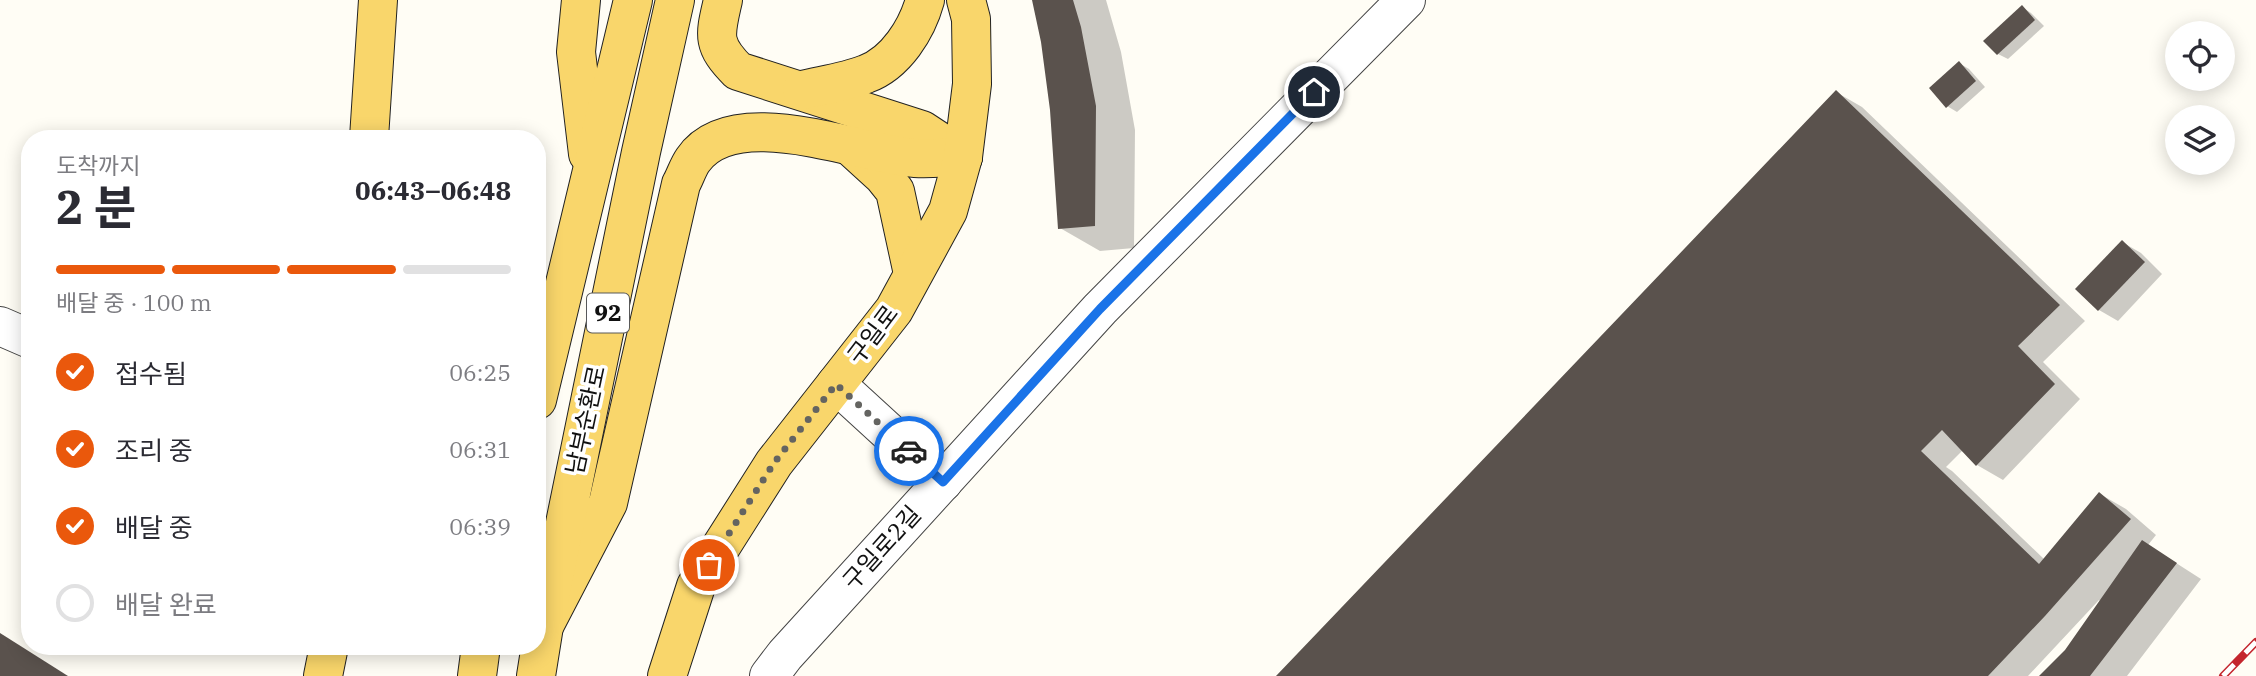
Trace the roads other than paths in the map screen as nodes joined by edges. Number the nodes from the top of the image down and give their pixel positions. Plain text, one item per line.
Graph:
1 (378, 0) edge
2 (581, 0) edge
3 (633, 0) edge
4 (675, 0) edge
5 (723, 0) edge
6 (925, 0) edge
7 (966, 0) edge
8 (1406, 0) edge
9 (802, 90) junction
10 (370, 130) edge
11 (849, 145) junction
12 (963, 157) junction
13 (591, 181) junction
14 (913, 274) junction
15 (0, 327) edge
16 (21, 335) edge
17 (546, 364) edge
18 (836, 384) junction
19 (943, 482) junction
20 (546, 616) edge
21 (546, 622) edge
22 (327, 655) edge
23 (480, 655) edge
24 (539, 655) edge
25 (323, 676) edge
26 (477, 676) edge
27 (536, 676) edge
28 (667, 676) edge
29 (769, 676) edge

1 - 10 main road
2 - 13 main road
3 - 13 main road, 남부순환로 / 92
4 - 20 main road, 남부순환로 / 92
5 - 9 main road
6 - 9 main road
7 - 12 main road, 구일로
8 - 19 street, 구일로2길
9 - 12 main road
11 - 12 main road
11 - 14 main road
11 - 21 main road
12 - 14 main road, 구일로
13 - 17 main road, 남부순환로 / 92
14 - 18 main road, 구일로
15 - 16 street
18 - 19 street
18 - 28 main road, 구일로
19 - 29 street, 구일로2길
22 - 25 main road
23 - 26 main road
24 - 27 main road, 남부순환로 / 92

